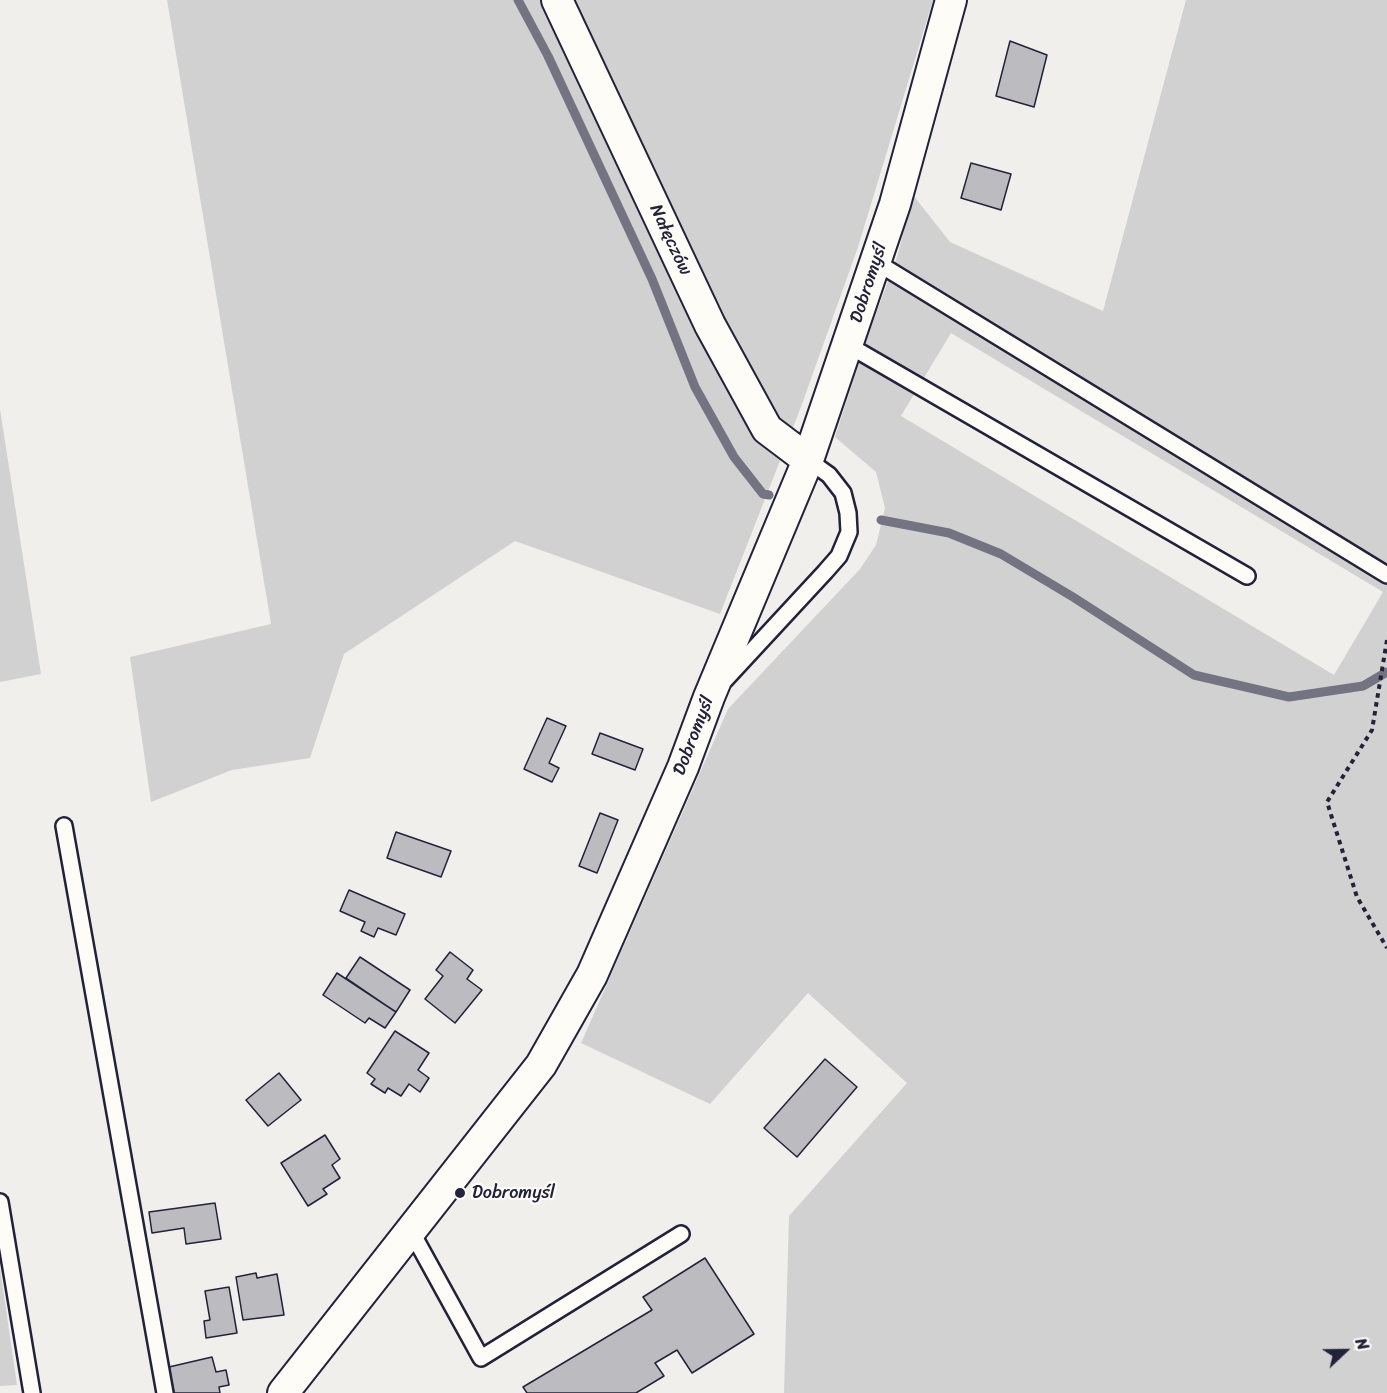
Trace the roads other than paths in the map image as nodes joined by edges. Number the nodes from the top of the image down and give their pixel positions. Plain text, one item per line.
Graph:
1 (557, 0) edge
2 (951, 0) edge
3 (876, 262) junction
4 (848, 345) junction
5 (808, 460) junction
6 (1387, 575) edge
7 (1247, 576) dead end
8 (709, 697) junction
9 (64, 826) dead end
10 (0, 1202) edge
11 (410, 1228) junction
12 (681, 1234) dead end
13 (32, 1393) edge
14 (165, 1393) edge
15 (283, 1393) edge

1 - 5 street, Nałęczów
2 - 3 street, Dobromyśl
3 - 4 street, Dobromyśl
3 - 6 lane
4 - 5 street, Dobromyśl
4 - 7 lane
5 - 8 street, Dobromyśl
5 - 8 lane
8 - 11 street, Dobromyśl
9 - 14 lane
10 - 13 lane
11 - 12 lane
11 - 15 street, Dobromyśl

